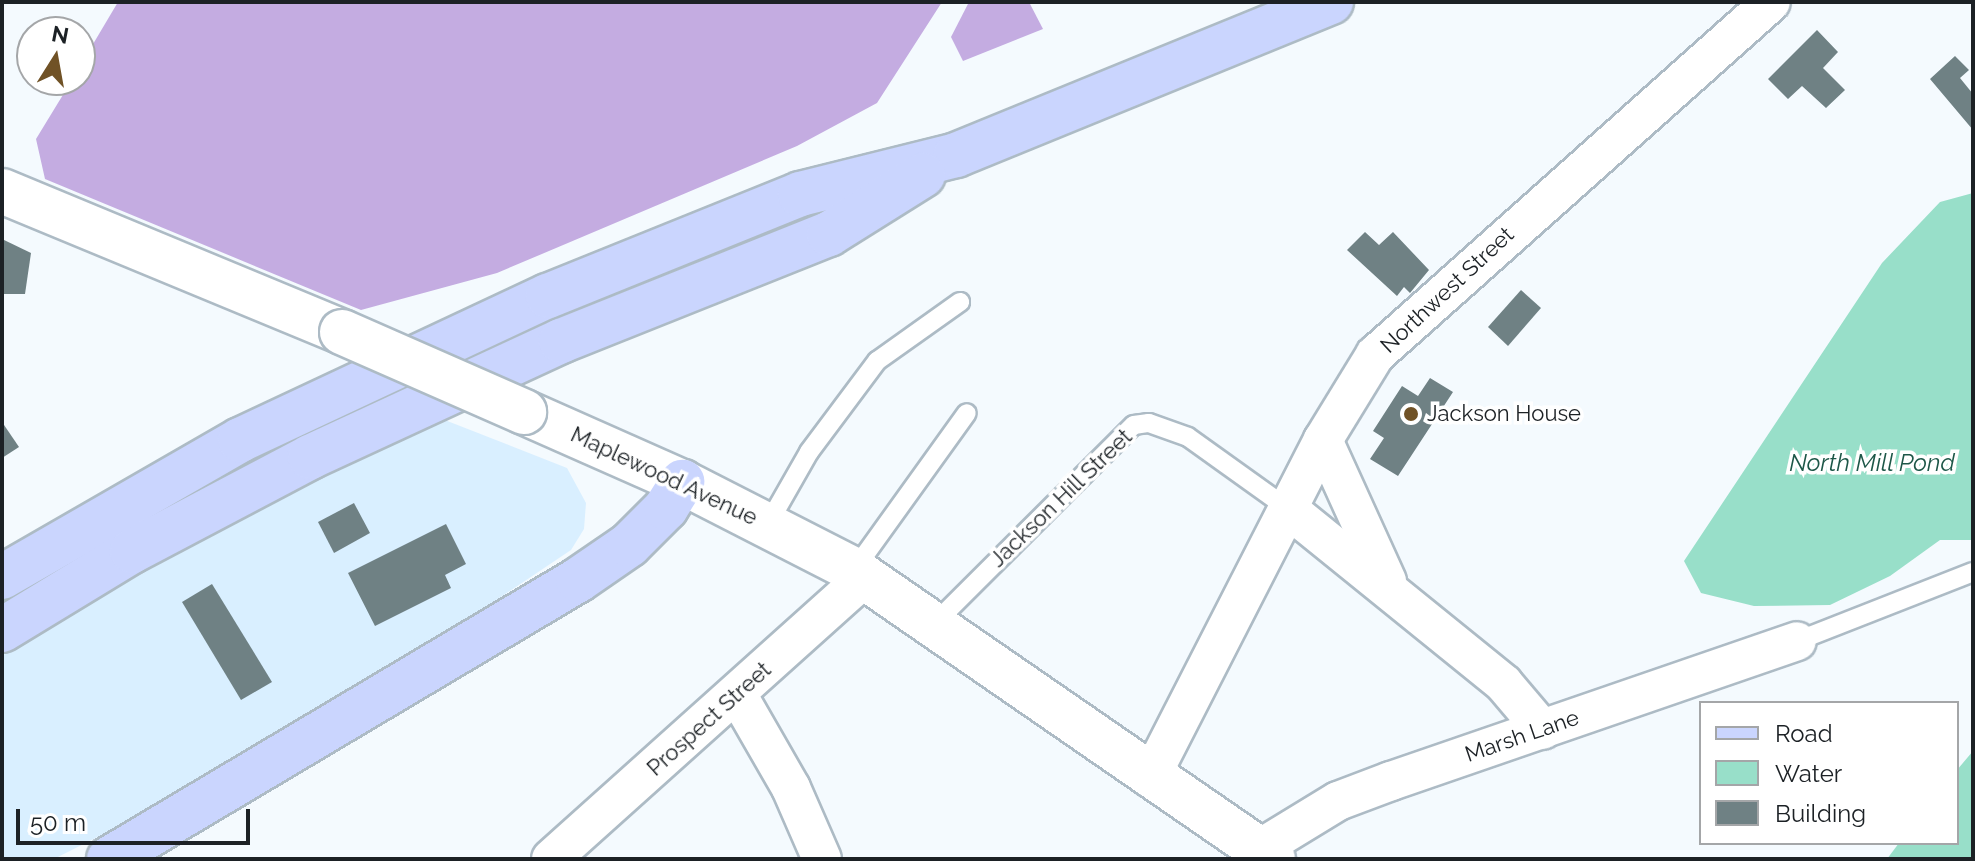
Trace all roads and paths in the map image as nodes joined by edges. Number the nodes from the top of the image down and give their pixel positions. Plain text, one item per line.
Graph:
1 (1331, 2) edge
2 (1771, 2) edge
3 (956, 155) junction
4 (2, 191) edge
5 (960, 302) dead end
6 (967, 413) dead end
7 (1323, 440) junction
8 (682, 482) junction
9 (1287, 508) junction
10 (768, 524) junction
11 (1973, 572) edge
12 (859, 574) junction
13 (2, 577) edge
14 (1393, 595) junction
15 (934, 624) junction
16 (2, 630) edge
17 (1797, 641) joint
18 (737, 694) junction
19 (1543, 730) junction
20 (1150, 778) junction
21 (1255, 856) edge
22 (109, 859) edge
23 (551, 859) edge
24 (822, 859) edge

1 - 3 main road
2 - 7 street, Northwest Street
3 - 13 main road
3 - 16 main road
4 - 8 street, Maplewood Avenue, bridge
5 - 10 lane
6 - 12 lane
7 - 9 street, Northwest Street
7 - 14 street, Jackson Hill Street
8 - 10 street, Maplewood Avenue
8 - 22 main road
9 - 14 street, Jackson Hill Street
9 - 15 lane, Jackson Hill Street
9 - 20 street, Northwest Street
10 - 12 street, Maplewood Avenue
11 - 17 lane
12 - 15 street, Maplewood Avenue
12 - 18 street, Prospect Street
14 - 19 street, Jackson Hill Street
15 - 20 street, Maplewood Avenue
17 - 19 street, Marsh Lane
18 - 23 street, Prospect Street
18 - 24 street
19 - 21 street, Marsh Lane
20 - 21 street, Maplewood Avenue

